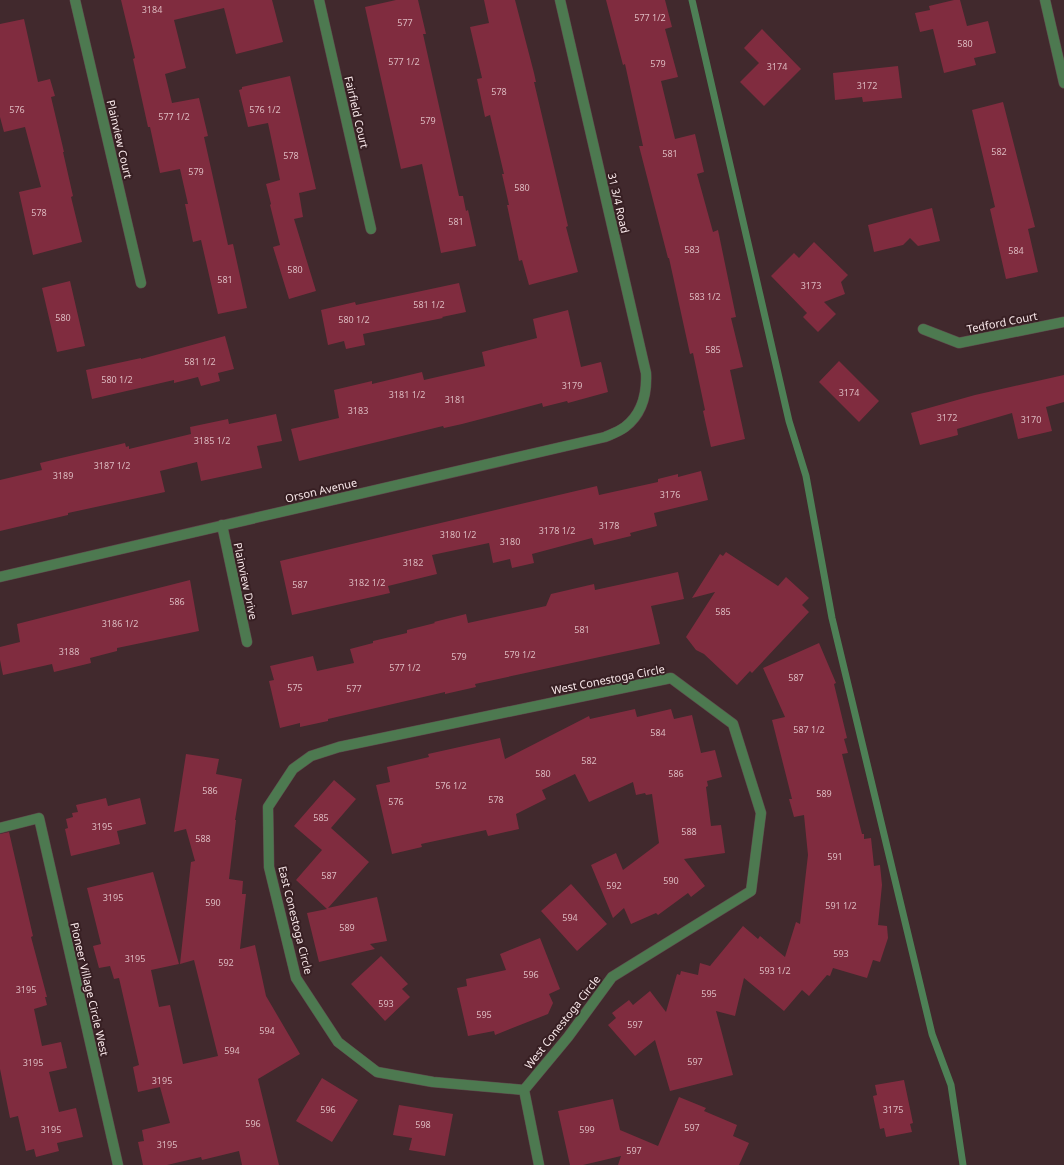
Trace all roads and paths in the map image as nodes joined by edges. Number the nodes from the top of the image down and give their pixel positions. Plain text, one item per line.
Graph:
1 (75, 0) edge
2 (318, 0) edge
3 (560, 0) edge
4 (1045, 0) edge
5 (1064, 83) edge
6 (371, 229) dead end
7 (141, 283) dead end
8 (1064, 322) edge
9 (923, 329) dead end
10 (640, 411) joint
11 (222, 525) junction
12 (0, 577) edge
13 (247, 642) dead end
14 (293, 769) joint
15 (0, 828) edge
16 (524, 1090) junction
17 (118, 1165) edge
18 (539, 1165) edge

1 - 7 street, Plainview Court
2 - 6 street, Fairfield Court
3 - 10 street, 31 3/4 Road
4 - 5 street
8 - 9 street, Tedford Court
10 - 11 street, Orson Avenue
11 - 12 street, Orson Avenue
11 - 13 street, Plainview Drive
14 - 16 street, East Conestoga Circle
14 - 16 street, West Conestoga Circle
15 - 17 street, Pioneer Village Circle West
16 - 18 street

